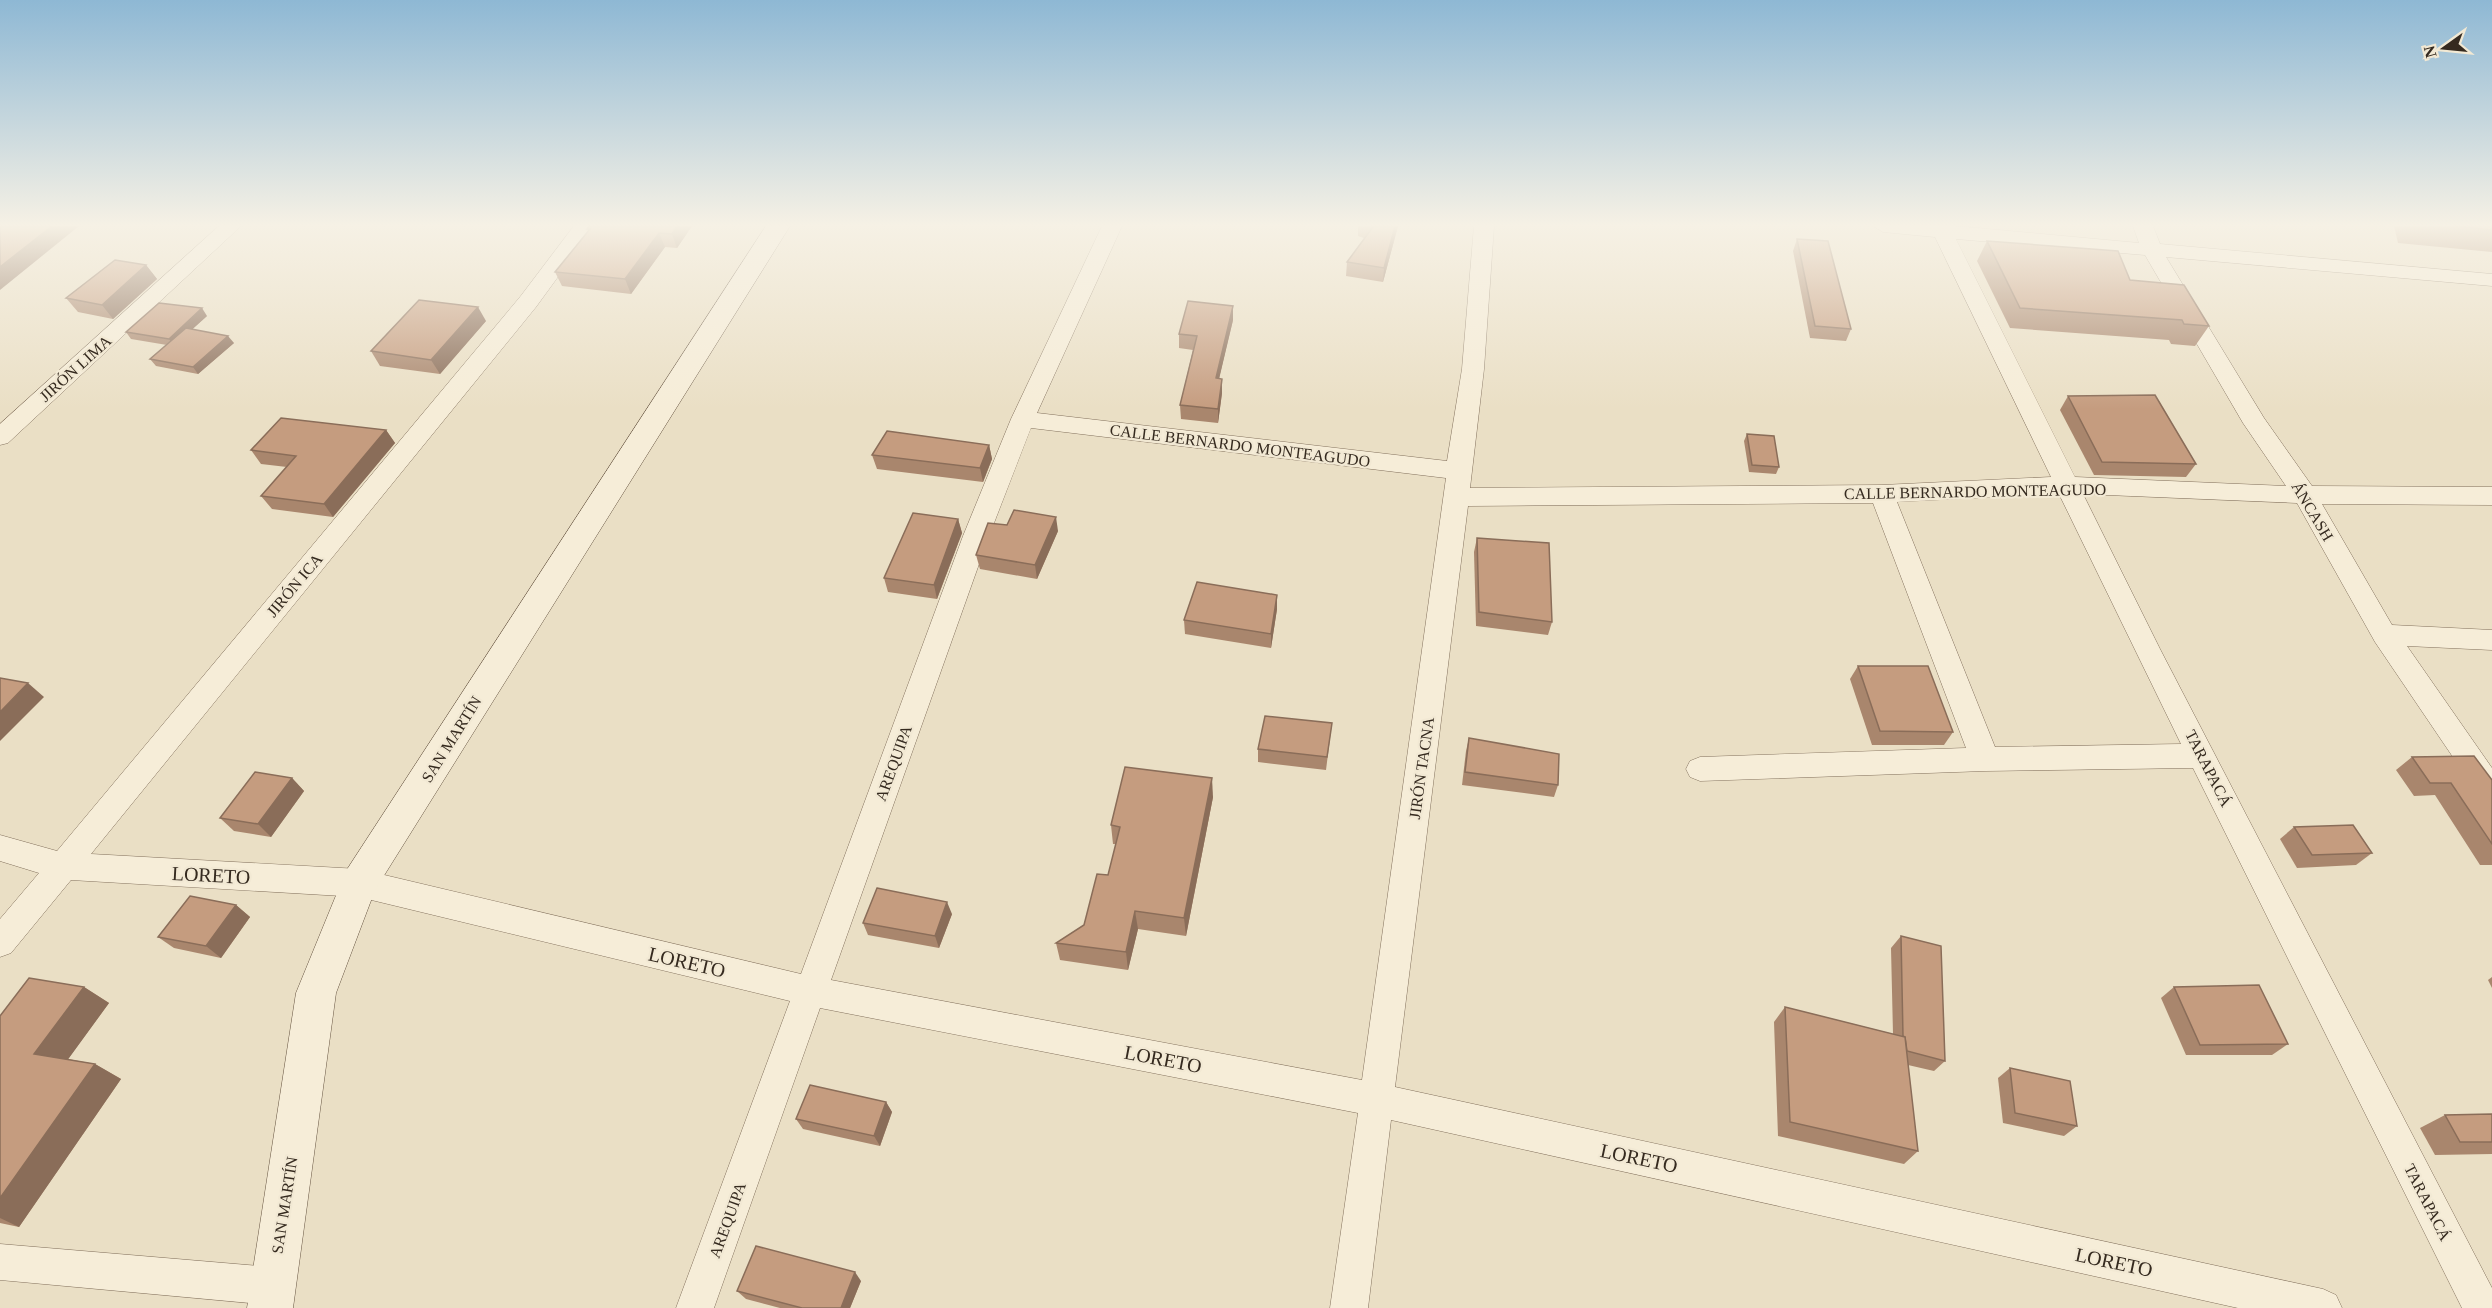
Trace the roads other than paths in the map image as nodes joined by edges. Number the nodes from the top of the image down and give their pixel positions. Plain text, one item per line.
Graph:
1 (164, 287) edge
2 (539, 287) edge
3 (739, 287) edge
4 (1084, 287) edge
5 (1479, 287) edge
6 (1969, 287) edge
7 (2174, 287) edge
8 (1023, 419) junction
9 (0, 437) edge
10 (1457, 484) junction
11 (2065, 485) junction
12 (1882, 494) junction
13 (2305, 495) junction
14 (2492, 496) edge
15 (2384, 635) junction
16 (2492, 640) edge
17 (2204, 756) junction
18 (1985, 759) junction
19 (1700, 769) dead end
20 (2492, 791) edge
21 (0, 848) edge
22 (62, 866) junction
23 (359, 883) junction
24 (0, 943) edge
25 (810, 991) junction
26 (1377, 1101) junction
27 (0, 1262) edge
28 (271, 1297) edge
29 (695, 1308) edge
30 (1349, 1308) edge
31 (2323, 1308) edge
32 (2482, 1308) edge

1 - 9 street, JIRÓN LIMA
2 - 22 street, JIRÓN ICA
3 - 23 street, SAN MARTÍN
4 - 8 street, AREQUIPA
5 - 10 street, JIRÓN TACNA
6 - 11 street, TARAPACÁ
7 - 13 street, ÁNCASH
8 - 10 street, CALLE BERNARDO MONTEAGUDO
8 - 25 street, AREQUIPA
10 - 12 street, CALLE BERNARDO MONTEAGUDO
10 - 26 street, JIRÓN TACNA
11 - 12 street, CALLE BERNARDO MONTEAGUDO
11 - 13 street, CALLE BERNARDO MONTEAGUDO
11 - 17 street, TARAPACÁ
12 - 18 street
13 - 14 street, CALLE BERNARDO MONTEAGUDO
13 - 15 street, ÁNCASH
15 - 16 street
15 - 20 street, ÁNCASH
17 - 18 street
17 - 32 street, TARAPACÁ
18 - 19 street
21 - 22 street, LORETO
22 - 23 street, LORETO
22 - 24 street, JIRÓN ICA
23 - 25 street, LORETO
23 - 28 street, SAN MARTÍN
25 - 26 street, LORETO
25 - 29 street, AREQUIPA
26 - 30 street, JIRÓN TACNA
26 - 31 street, LORETO
27 - 28 street

